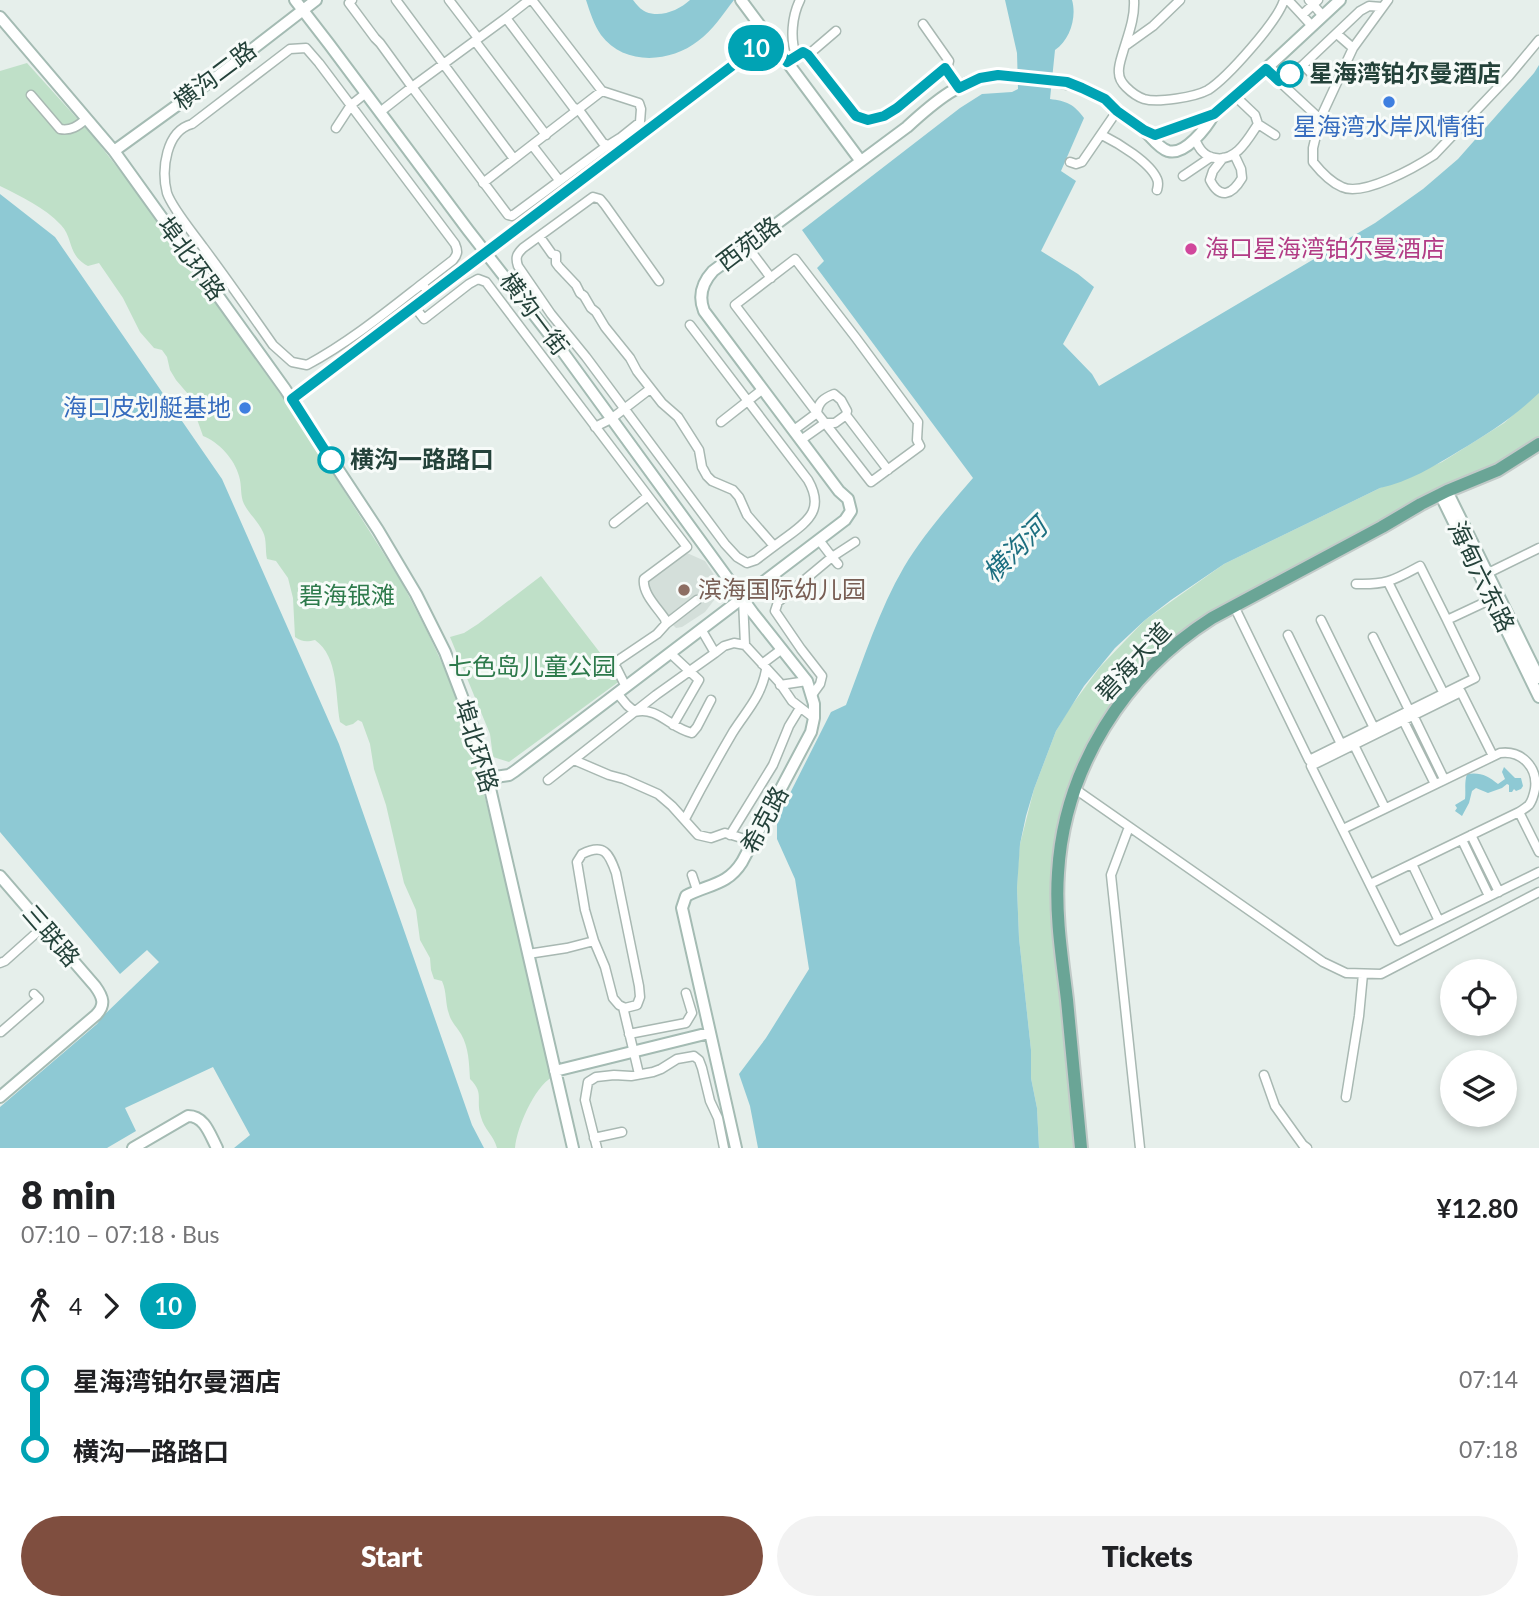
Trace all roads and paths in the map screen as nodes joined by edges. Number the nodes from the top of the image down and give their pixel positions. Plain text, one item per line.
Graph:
1 (295, 0) edge
2 (316, 0) edge
3 (352, 0) edge
4 (396, 0) edge
5 (449, 0) edge
6 (530, 0) edge
7 (800, 0) edge
8 (1135, 0) edge
9 (1180, 0) edge
10 (1286, 0) edge
11 (1340, 0) edge
12 (742, 1) edge
13 (1313, 1) edge
14 (1385, 4) edge
15 (303, 10) junction
16 (1302, 15) junction
17 (1323, 16) junction
18 (0, 17) edge
19 (506, 18) junction
20 (923, 24) dead end
21 (1311, 26) junction
22 (836, 31) dead end
23 (1337, 34) junction
24 (769, 38) junction
25 (476, 39) junction
26 (1539, 40) edge
27 (1125, 46) junction
28 (1353, 48) junction
29 (808, 55) junction
30 (792, 59) junction
31 (443, 64) junction
32 (1303, 65) junction
33 (945, 68) junction
34 (1266, 69) junction
35 (1317, 79) dead end
36 (1279, 81) junction
37 (412, 88) junction
38 (959, 88) junction
39 (602, 91) junction
40 (366, 93) junction
41 (31, 95) dead end
42 (1235, 96) junction
43 (351, 105) junction
44 (579, 110) junction
45 (380, 111) junction
46 (1117, 111) junction
47 (1214, 114) junction
48 (86, 119) junction
49 (1320, 119) junction
50 (1258, 124) junction
51 (336, 128) dead end
52 (1144, 130) junction
53 (545, 135) junction
54 (1102, 135) junction
55 (1275, 135) dead end
56 (1195, 139) junction
57 (623, 142) junction
58 (532, 145) junction
59 (608, 145) junction
60 (114, 151) junction
61 (1234, 154) junction
62 (1211, 157) junction
63 (1223, 158) junction
64 (514, 159) junction
65 (860, 160) junction
66 (1070, 162) dead end
67 (1183, 176) dead end
68 (559, 180) junction
69 (483, 183) junction
70 (1157, 190) dead end
71 (540, 237) junction
72 (747, 246) junction
73 (486, 252) junction
74 (222, 272) junction
75 (771, 278) junction
76 (659, 281) dead end
77 (208, 282) junction
78 (422, 284) junction
79 (430, 295) junction
80 (414, 306) junction
81 (691, 325) dead end
82 (650, 389) junction
83 (763, 390) junction
84 (292, 399) junction
85 (748, 401) junction
86 (624, 409) junction
87 (817, 413) junction
88 (846, 415) junction
89 (611, 419) junction
90 (721, 422) dead end
91 (825, 423) junction
92 (595, 426) junction
93 (798, 435) junction
94 (1539, 444) edge
95 (1539, 451) edge
96 (888, 470) junction
97 (1445, 495) junction
98 (648, 496) junction
99 (614, 523) dead end
100 (819, 540) junction
101 (855, 542) dead end
102 (774, 546) junction
103 (1539, 548) edge
104 (832, 557) junction
105 (838, 565) dead end
106 (1485, 575) junction
107 (1388, 582) junction
108 (1356, 584) dead end
109 (1496, 597) junction
110 (743, 598) junction
111 (697, 600) dead end
112 (1235, 608) junction
113 (1321, 620) dead end
114 (1447, 620) junction
115 (666, 624) junction
116 (701, 629) junction
117 (1288, 635) dead end
118 (1373, 637) dead end
119 (745, 645) junction
120 (782, 649) junction
121 (670, 653) junction
122 (715, 653) junction
123 (764, 667) junction
124 (691, 671) junction
125 (1537, 678) edge
126 (807, 681) junction
127 (780, 685) junction
128 (621, 690) junction
129 (1444, 694) junction
130 (812, 695) junction
131 (1539, 697) edge
132 (711, 700) dead end
133 (800, 708) junction
134 (635, 712) junction
135 (1411, 713) junction
136 (814, 718) junction
137 (1404, 720) junction
138 (673, 725) junction
139 (1374, 728) junction
140 (1341, 744) junction
141 (1354, 745) junction
142 (1493, 756) junction
143 (574, 760) junction
144 (1310, 763) junction
145 (773, 765) junction
146 (1536, 767) edge
147 (791, 771) junction
148 (488, 778) junction
149 (1444, 779) junction
150 (548, 780) dead end
151 (1435, 783) junction
152 (1078, 791) junction
153 (1385, 808) junction
154 (1519, 812) junction
155 (685, 819) junction
156 (1129, 827) junction
157 (1343, 829) junction
158 (730, 835) junction
159 (1471, 835) junction
160 (1462, 840) junction
161 (752, 844) junction
162 (1539, 852) edge
163 (1412, 864) junction
164 (1539, 872) edge
165 (692, 875) dead end
166 (0, 876) edge
167 (1370, 884) junction
168 (697, 890) junction
169 (1499, 892) junction
170 (1539, 892) edge
171 (1489, 896) junction
172 (1439, 921) junction
173 (43, 927) junction
174 (594, 941) junction
175 (528, 954) junction
176 (0, 963) edge
177 (1363, 974) junction
178 (687, 993) dead end
179 (34, 994) dead end
180 (623, 1007) junction
181 (0, 1032) edge
182 (709, 1033) junction
183 (629, 1042) junction
184 (555, 1070) junction
185 (639, 1074) junction
186 (1264, 1075) dead end
187 (0, 1097) edge
188 (1346, 1097) dead end
189 (622, 1132) dead end
190 (594, 1138) junction
191 (133, 1148) edge
192 (217, 1148) edge
193 (573, 1148) edge
194 (597, 1148) edge
195 (724, 1148) edge
196 (736, 1148) edge
197 (1084, 1148) edge
198 (1140, 1148) edge
199 (1307, 1148) edge

1 - 15 main road, 横沟一街
2 - 15 main road, 横沟二路
3 - 37 street
4 - 31 street
5 - 25 street
6 - 19 street
6 - 39 street
7 - 30 street
8 - 27 street
9 - 27 street
10 - 16 street
10 - 27 street
11 - 17 main road
12 - 24 main road
13 - 16 street
13 - 17 street
14 - 23 street
14 - 28 street
15 - 40 main road, 横沟一街
15 - 60 main road, 横沟二路
16 - 21 street
17 - 21 main road
18 - 48 main road, 埠北环路
19 - 25 street
19 - 44 street
20 - 33 street
21 - 34 main road
22 - 29 street
23 - 28 street
23 - 32 street
24 - 30 main road
24 - 57 main road
25 - 31 street
25 - 53 street
26 - 49 street
28 - 49 street
29 - 30 street
29 - 33 street
30 - 65 main road
31 - 37 street
31 - 64 street
32 - 35 street
32 - 36 street
33 - 38 street
34 - 36 street
34 - 42 main road
36 - 49 street
37 - 45 street
37 - 69 street
38 - 46 main road, 西苑路
38 - 65 main road, 西苑路
39 - 44 street
39 - 57 street
40 - 43 street
40 - 45 main road, 横沟一街
41 - 48 street
42 - 47 main road
42 - 50 street
43 - 51 street
43 - 74 street
43 - 78 street
44 - 53 street
44 - 59 street
45 - 73 main road, 横沟一街
46 - 52 main road, 西苑路
46 - 54 street
47 - 52 main road
47 - 56 main road
48 - 60 main road, 埠北环路
50 - 55 street
50 - 61 street
52 - 56 main road, 西苑路
53 - 58 street
54 - 66 street
54 - 70 street
56 - 62 street
57 - 59 street
57 - 73 main road
58 - 64 street
58 - 68 street
59 - 68 street
60 - 77 main road, 埠北环路
61 - 63 street
61 - 63 street
62 - 63 street
62 - 67 street
64 - 69 street
65 - 72 main road, 西苑路
68 - 69 street
71 - 76 street
71 - 82 street
71 - 86 street
72 - 75 street
72 - 83 main road, 西苑路
73 - 79 main road
73 - 89 main road, 横沟一街
74 - 77 street
74 - 78 street
75 - 87 street
75 - 96 street
77 - 84 main road, 埠北环路
78 - 79 street
79 - 80 main road
80 - 84 main road
80 - 92 street
81 - 85 street
82 - 86 street
82 - 102 street
83 - 85 street
83 - 93 main road, 西苑路
84 - 148 main road, 埠北环路
85 - 90 street
85 - 102 street
86 - 89 street
86 - 102 street
87 - 88 street
87 - 91 street
87 - 93 street
88 - 91 street
88 - 96 street
89 - 92 street
89 - 110 main road, 横沟一街
91 - 93 street
91 - 96 street
92 - 98 street
93 - 100 main road, 西苑路
94 - 97 main road, 碧海大道
95 - 97 main road, 碧海大道
97 - 106 main road, 海甸六东路
97 - 112 main road, 碧海大道
98 - 99 street
98 - 115 street
100 - 104 street
100 - 110 main road, 西苑路
101 - 104 street
103 - 106 street
104 - 105 street
104 - 130 street
106 - 109 main road, 海甸六东路
107 - 108 street
107 - 114 street
107 - 129 street
109 - 114 street
109 - 125 main road, 海甸六东路
110 - 116 main road, 西苑路
110 - 119 street
110 - 120 main road, 希克路
111 - 115 street
112 - 144 street
112 - 152 main road, 碧海大道
112 - 197 main road, 碧海大道
113 - 139 street
114 - 129 street
115 - 128 street
116 - 121 main road, 西苑路
116 - 122 street
117 - 140 street
118 - 135 street
119 - 122 street
119 - 123 street
120 - 123 street
120 - 126 main road, 希克路
121 - 124 street
121 - 128 main road, 西苑路
122 - 124 street
123 - 127 street
123 - 155 street
124 - 134 street
124 - 138 street
125 - 131 main road, 海甸六东路
126 - 127 street
126 - 130 main road, 希克路
127 - 133 street
128 - 134 street
128 - 148 main road, 西苑路
129 - 135 street
130 - 136 main road, 希克路
132 - 138 street
133 - 136 street
133 - 145 street
134 - 138 street
134 - 143 street
135 - 137 street
135 - 139 street
135 - 142 street
135 - 149 street
136 - 147 main road, 希克路
137 - 141 street
137 - 151 street
139 - 140 street
140 - 144 street
141 - 144 street
141 - 153 street
142 - 146 street
142 - 149 street
143 - 150 street
143 - 155 street
144 - 157 street
145 - 147 street
145 - 158 street
146 - 154 street
147 - 161 main road, 希克路
148 - 175 main road, 埠北环路
149 - 151 street
151 - 153 street
152 - 156 street
152 - 197 main road, 碧海大道
153 - 157 street
154 - 159 street
154 - 162 street
155 - 158 street
156 - 177 street
156 - 198 street
157 - 167 street
158 - 161 street
159 - 160 street
159 - 169 street
160 - 163 street
160 - 171 street
161 - 168 main road, 希克路
163 - 167 street
163 - 172 street
164 - 169 street
165 - 168 street
166 - 173 main road, 三联路
167 - 172 street
168 - 182 main road
169 - 171 street
170 - 177 street
171 - 172 street
173 - 176 street
173 - 187 main road, 三联路
174 - 175 street
174 - 180 street
174 - 180 street
175 - 184 main road, 埠北环路
177 - 188 street
178 - 183 street
179 - 181 street
180 - 183 street
182 - 183 main road
182 - 196 main road
183 - 184 main road
183 - 185 street
184 - 193 main road, 埠北环路
185 - 190 street
185 - 195 street
186 - 199 street
189 - 190 street
190 - 194 street
191 - 192 main road

